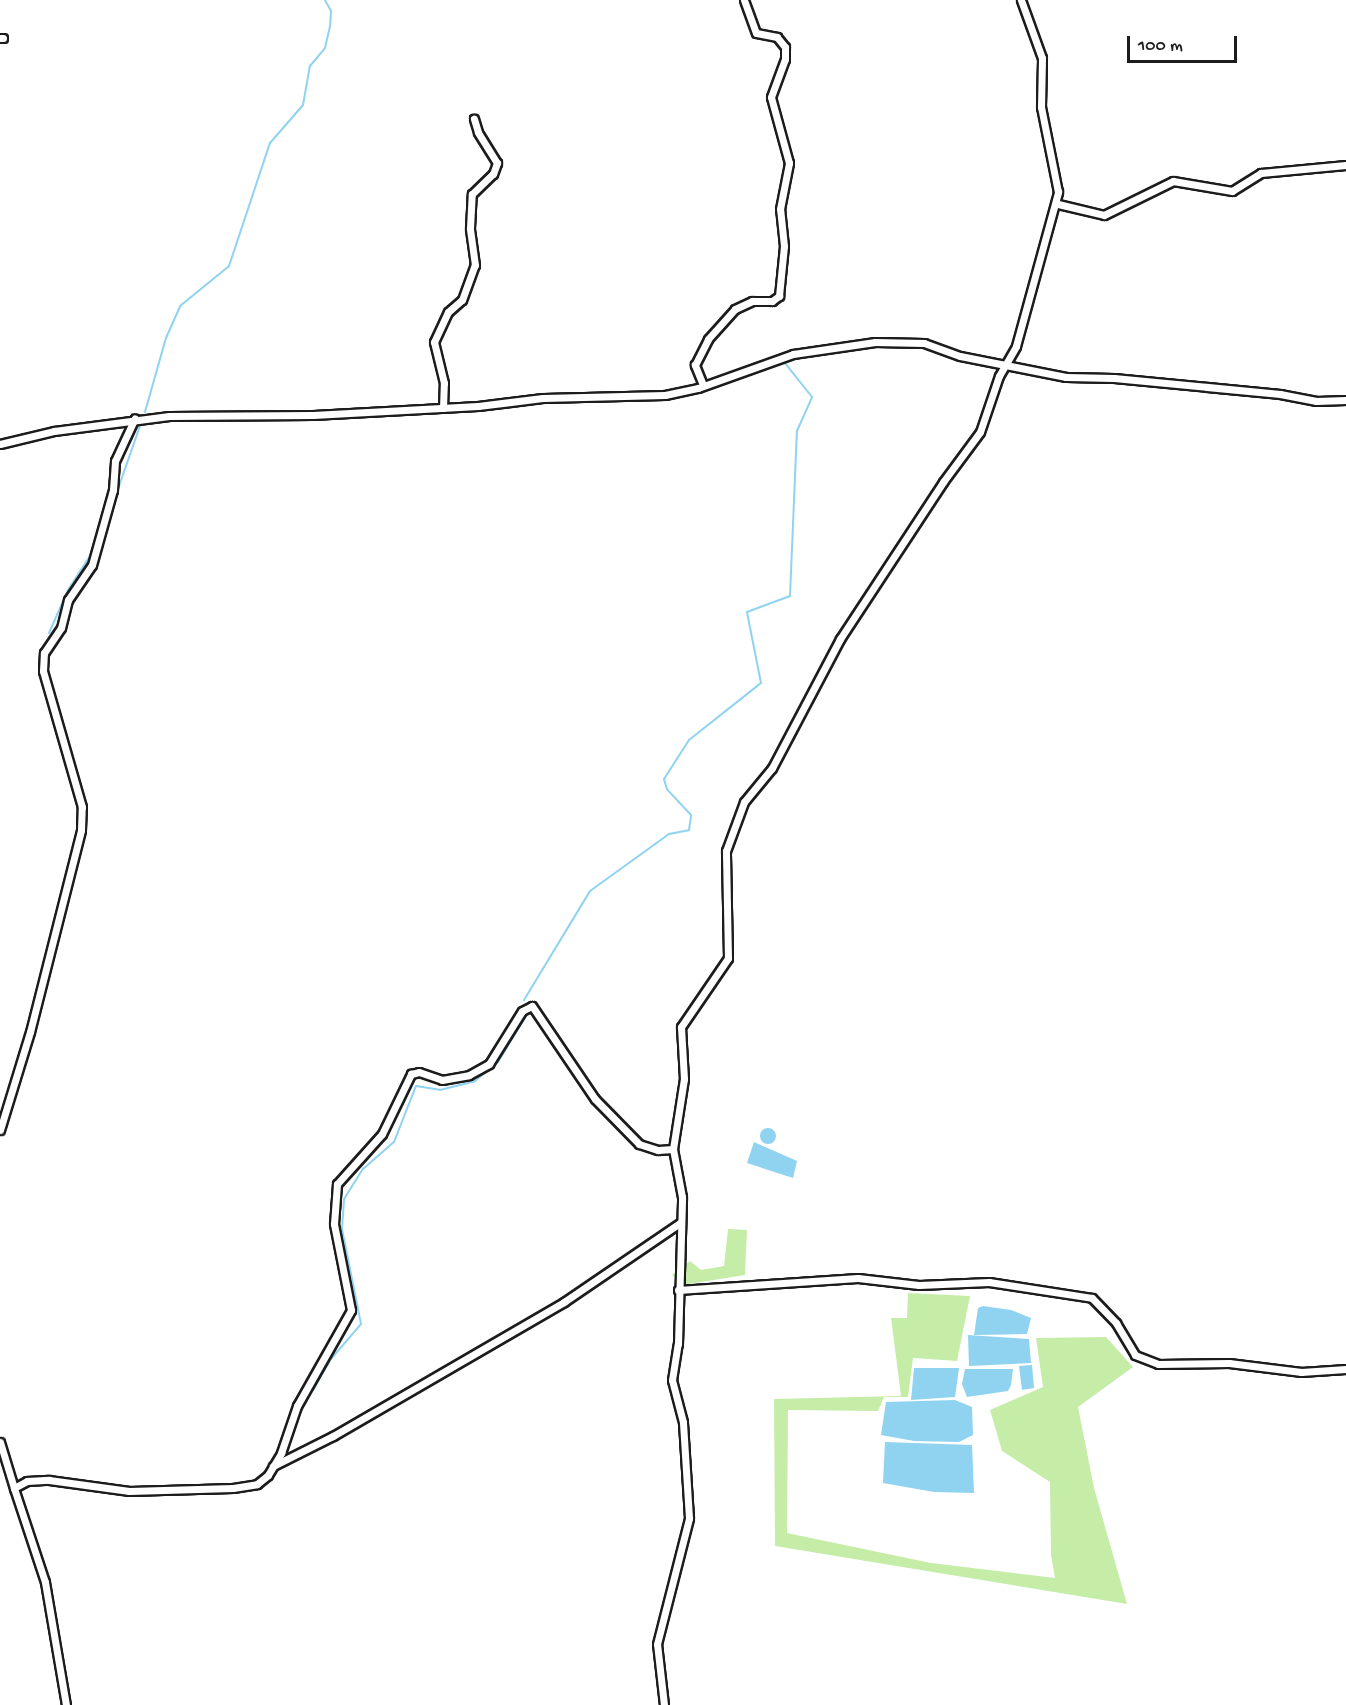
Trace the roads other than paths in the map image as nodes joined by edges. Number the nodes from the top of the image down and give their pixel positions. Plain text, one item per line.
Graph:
1 (744, 0) edge
2 (1021, 0) edge
3 (474, 119) dead end
4 (1346, 165) edge
5 (1058, 204) junction
6 (1006, 367) junction
7 (703, 385) junction
8 (1346, 400) edge
9 (443, 408) junction
10 (135, 418) junction
11 (0, 444) edge
12 (0, 1131) edge
13 (672, 1149) junction
14 (680, 1222) junction
15 (678, 1290) junction
16 (1346, 1369) edge
17 (0, 1442) edge
18 (273, 1466) junction
19 (14, 1488) junction
20 (66, 1705) edge
21 (664, 1705) edge

1 - 7 street
2 - 5 street
3 - 9 street
4 - 5 street
5 - 6 street
6 - 7 street
6 - 8 street
6 - 13 street
7 - 9 street
9 - 10 street
10 - 11 street
10 - 12 street
13 - 14 street
13 - 18 street
14 - 15 street
14 - 18 street
15 - 16 street
15 - 21 street
17 - 19 street
18 - 19 street
19 - 20 street

